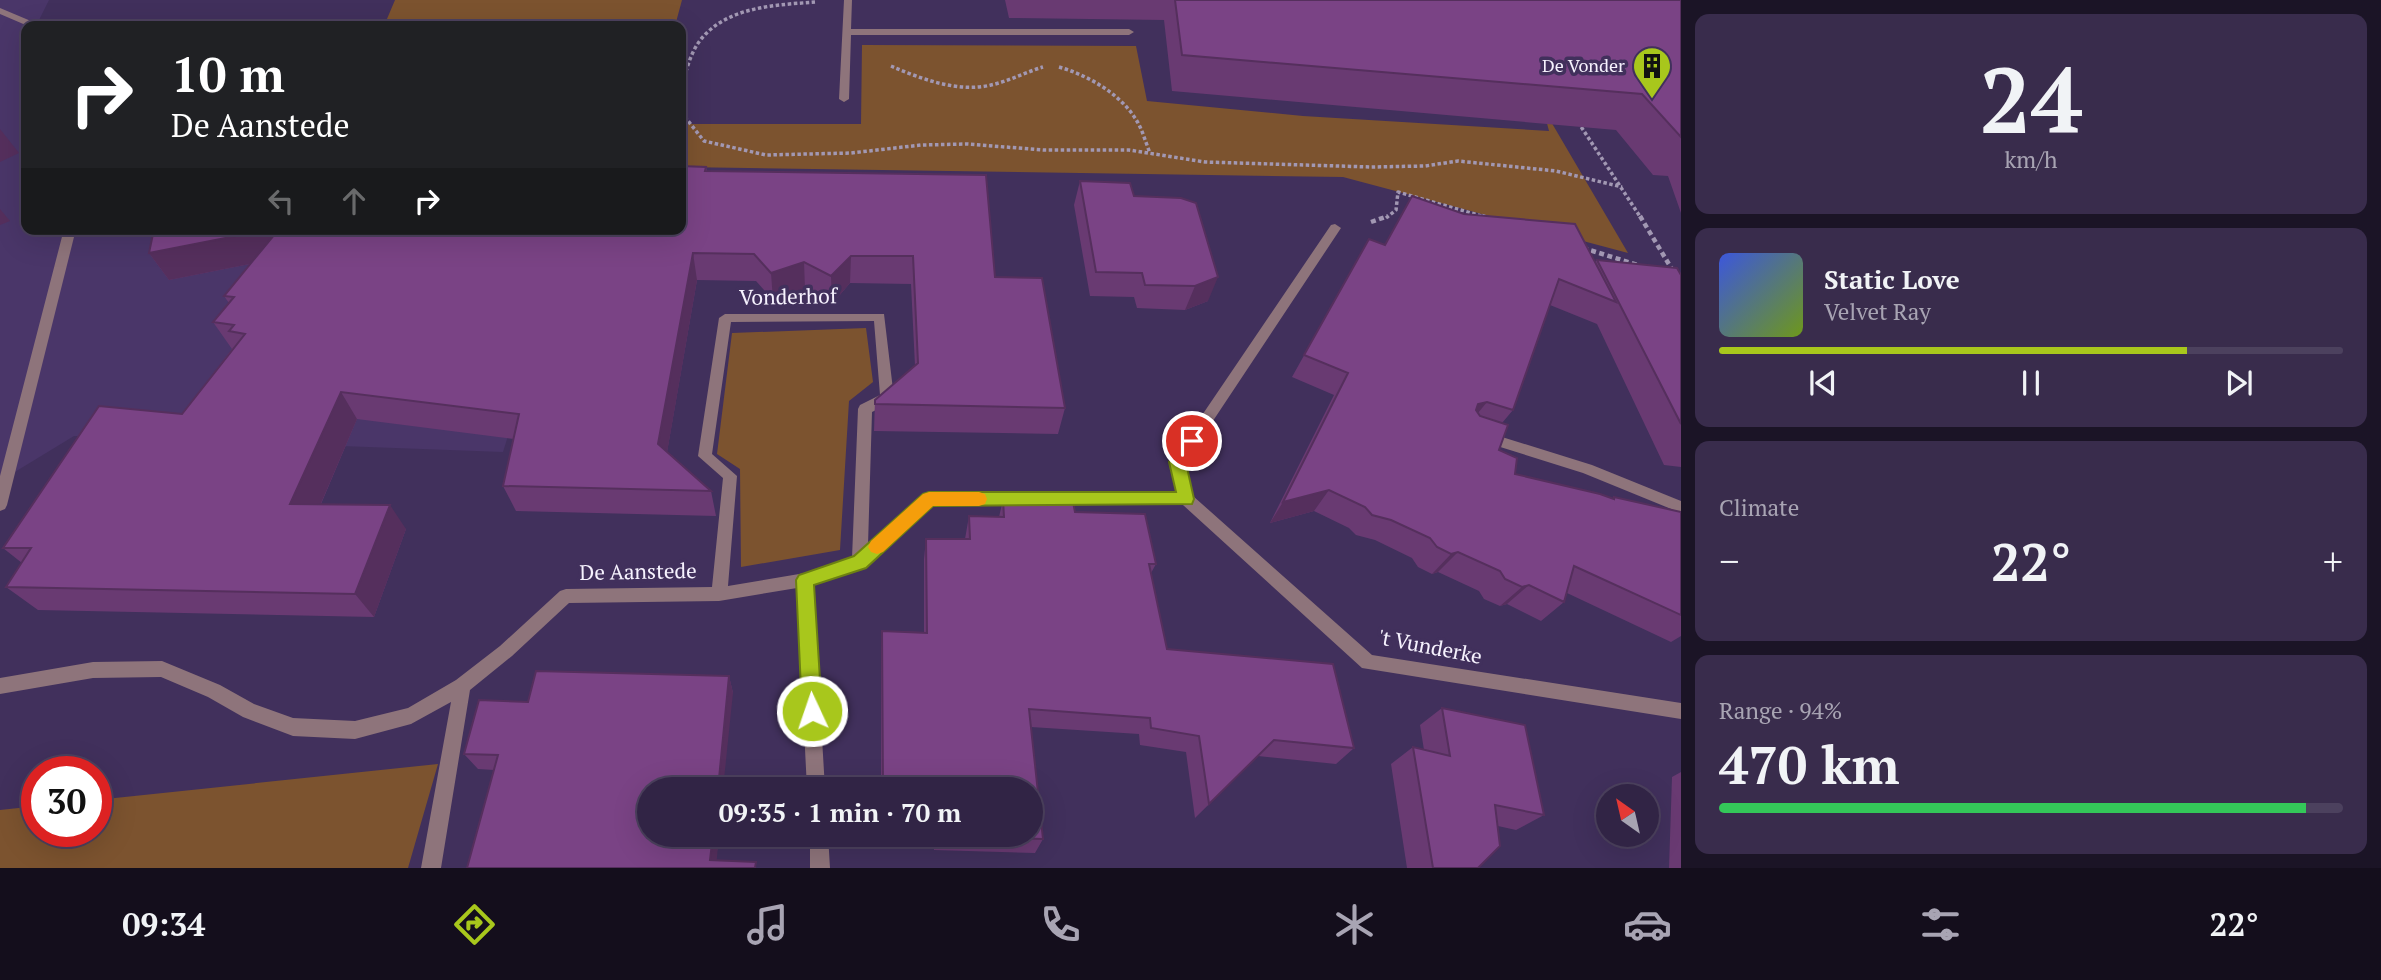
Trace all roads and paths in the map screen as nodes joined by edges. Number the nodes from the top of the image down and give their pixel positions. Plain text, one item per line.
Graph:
1 (848, 2) edge
2 (0, 11) edge
3 (23, 21) edge
4 (1129, 32) dead end
5 (847, 36) junction
6 (686, 76) edge
7 (844, 99) dead end
8 (686, 118) edge
9 (1578, 122) edge
10 (1150, 154) junction
11 (1622, 187) junction
12 (1495, 220) edge
13 (1335, 228) joint
14 (68, 235) edge
15 (1573, 244) edge
16 (1638, 265) edge
17 (1664, 274) edge
18 (1468, 431) edge
19 (1186, 499) junction
20 (0, 505) edge
21 (1681, 507) edge
22 (860, 562) junction
23 (805, 580) junction
24 (719, 594) junction
25 (0, 686) edge
26 (462, 686) junction
27 (1681, 711) edge
28 (815, 777) edge
29 (819, 847) edge
30 (430, 868) edge
31 (820, 868) edge

1 - 5 street
1 - 6 path
2 - 3 street
4 - 5 street
5 - 7 street
5 - 10 path
8 - 10 path
9 - 11 path
10 - 11 path
11 - 17 path
12 - 13 path
13 - 19 street
14 - 20 street
15 - 16 path
18 - 21 street
19 - 22 street
19 - 27 street, 't Vunderke
22 - 23 street, De Aanstede
22 - 24 street, Vonderhof
23 - 24 street, De Aanstede
23 - 28 street
24 - 26 street, De Aanstede
25 - 26 street, De Aanstede
26 - 30 street
29 - 31 street

